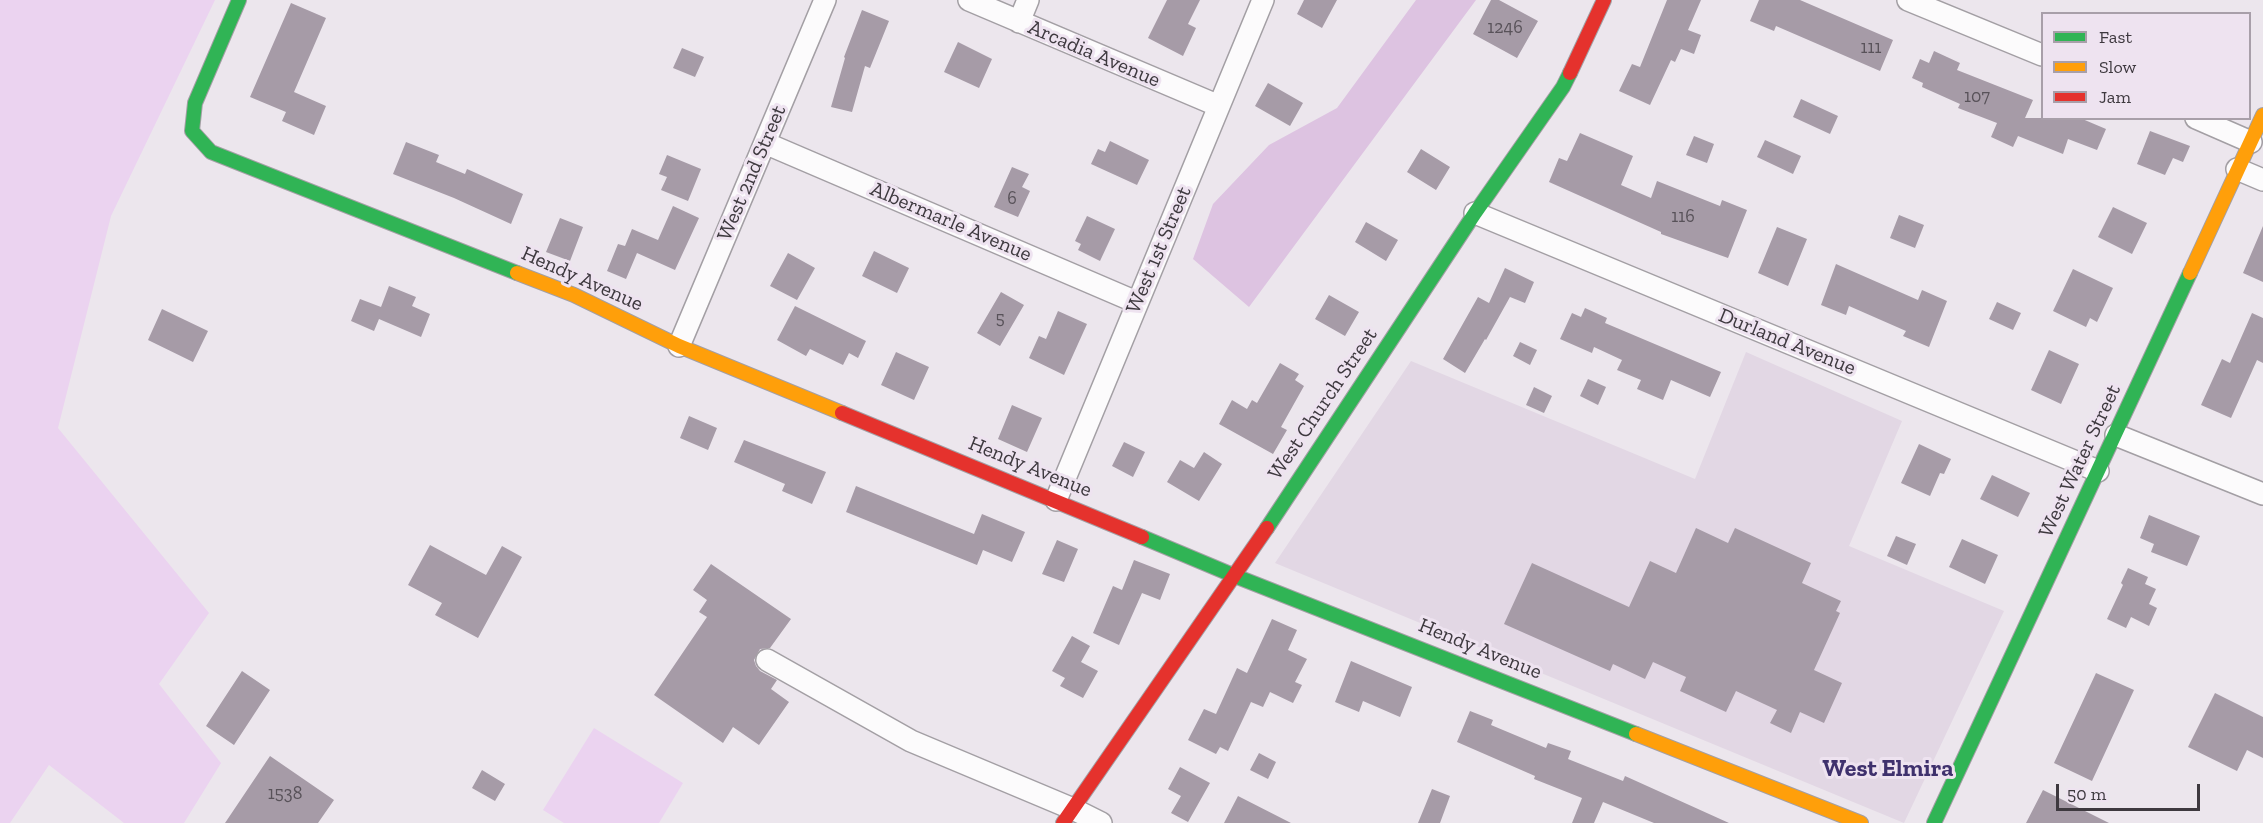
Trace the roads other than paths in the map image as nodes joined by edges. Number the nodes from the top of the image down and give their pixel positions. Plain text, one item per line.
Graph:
1 (239, 0) edge
2 (825, 0) edge
3 (969, 0) edge
4 (1028, 0) edge
5 (1263, 0) edge
6 (1604, 0) edge
7 (1908, 0) edge
8 (1019, 22) junction
9 (2041, 54) edge
10 (1219, 106) junction
11 (2263, 116) edge
12 (2201, 120) edge
13 (765, 142) junction
14 (2251, 142) junction
15 (2237, 169) junction
16 (2263, 180) edge
17 (1475, 213) junction
18 (1136, 302) junction
19 (679, 346) junction
20 (2116, 435) junction
21 (2098, 471) junction
22 (2263, 494) edge
23 (1056, 500) junction
24 (1235, 576) junction
25 (767, 660) dead end
26 (1068, 816) edge
27 (1101, 823) edge
28 (1861, 823) edge
29 (1934, 823) edge

1 - 19 street, Hendy Avenue
2 - 13 street, West 2nd Street
3 - 8 street, Arcadia Avenue
4 - 8 street
5 - 10 street, West 1st Street
6 - 17 street, West Church Street
7 - 9 street
8 - 10 street, Arcadia Avenue
10 - 18 street, West 1st Street
11 - 14 street, West Water Street
12 - 14 street
13 - 18 street, Albermarle Avenue
13 - 19 street, West 2nd Street
14 - 15 street, West Water Street
15 - 16 street
15 - 20 street, West Water Street
17 - 21 street, Durland Avenue
17 - 24 street, West Church Street
18 - 23 street, West 1st Street
19 - 23 street, Hendy Avenue
20 - 21 street, West Water Street
20 - 22 street
21 - 29 street, West Water Street
23 - 24 street, Hendy Avenue
24 - 26 street, West Church Street
24 - 28 street, Hendy Avenue
25 - 26 street
26 - 27 street

